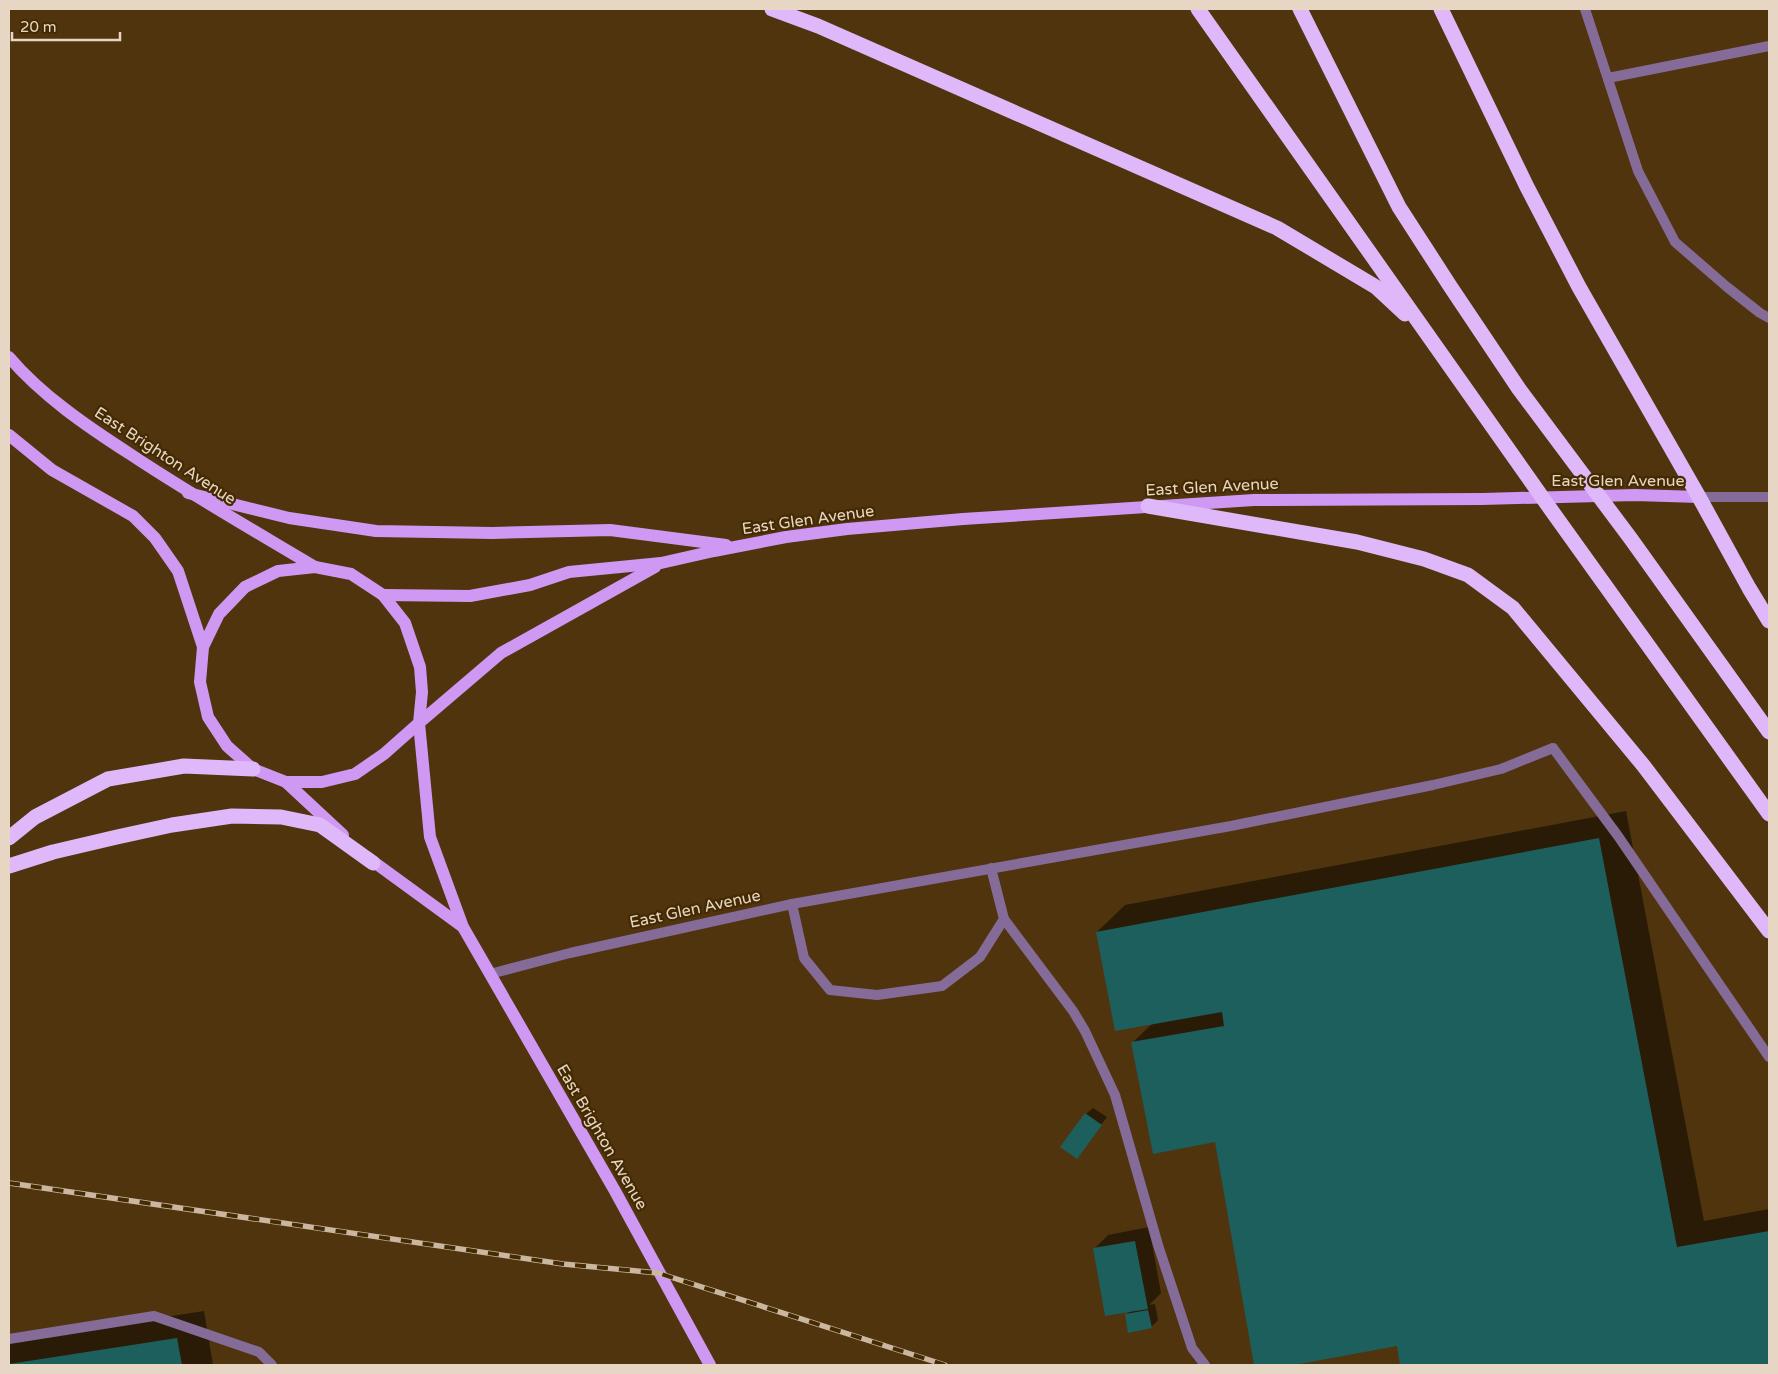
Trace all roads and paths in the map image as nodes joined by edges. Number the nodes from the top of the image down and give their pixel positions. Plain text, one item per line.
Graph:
1 (772, 9) edge
2 (1198, 9) edge
3 (1300, 9) edge
4 (1441, 9) edge
5 (1586, 9) edge
6 (1769, 46) edge
7 (1608, 78) junction
8 (1769, 318) edge
9 (1427, 334) junction
10 (9, 356) edge
11 (9, 435) edge
12 (188, 493) junction
13 (1699, 497) junction
14 (1769, 497) edge
15 (1148, 506) junction
16 (736, 546) junction
17 (661, 563) junction
18 (315, 567) junction
19 (383, 594) junction
20 (1769, 621) edge
21 (203, 647) junction
22 (419, 723) junction
23 (1769, 732) edge
24 (253, 769) junction
25 (286, 782) junction
26 (1769, 814) edge
27 (9, 838) edge
28 (373, 863) junction
29 (9, 866) edge
30 (991, 868) junction
31 (792, 904) junction
32 (1004, 919) junction
33 (463, 927) junction
34 (1769, 931) edge
35 (490, 974) junction
36 (1769, 1057) edge
37 (9, 1340) edge
38 (709, 1363) edge
39 (272, 1365) edge
40 (1205, 1365) edge

1 - 9 highway
2 - 9 highway
3 - 23 highway
4 - 13 highway
5 - 7 street
6 - 7 street
7 - 8 street
9 - 26 highway
10 - 12 main road, East Brighton Avenue
11 - 21 main road
12 - 16 main road
12 - 18 main road, East Brighton Avenue
13 - 14 street, East Glen Avenue
13 - 15 main road, East Glen Avenue
13 - 20 highway
15 - 16 main road, East Glen Avenue
15 - 34 highway
16 - 17 main road, East Glen Avenue
17 - 19 main road, East Glen Avenue
17 - 22 main road, East Glen Avenue
18 - 19 main road
18 - 21 main road
19 - 22 main road, East Brighton Avenue
21 - 24 main road
22 - 25 main road, East Glen Avenue
22 - 33 main road, East Brighton Avenue
24 - 25 main road
24 - 27 highway
25 - 28 main road, East Brighton Avenue
28 - 29 highway
28 - 33 main road, East Brighton Avenue
30 - 31 street, East Glen Avenue
30 - 32 street
30 - 36 street, East Glen Avenue
31 - 32 street
31 - 35 street, East Glen Avenue
32 - 40 street
33 - 35 main road, East Brighton Avenue
35 - 38 main road, East Brighton Avenue
37 - 39 street

